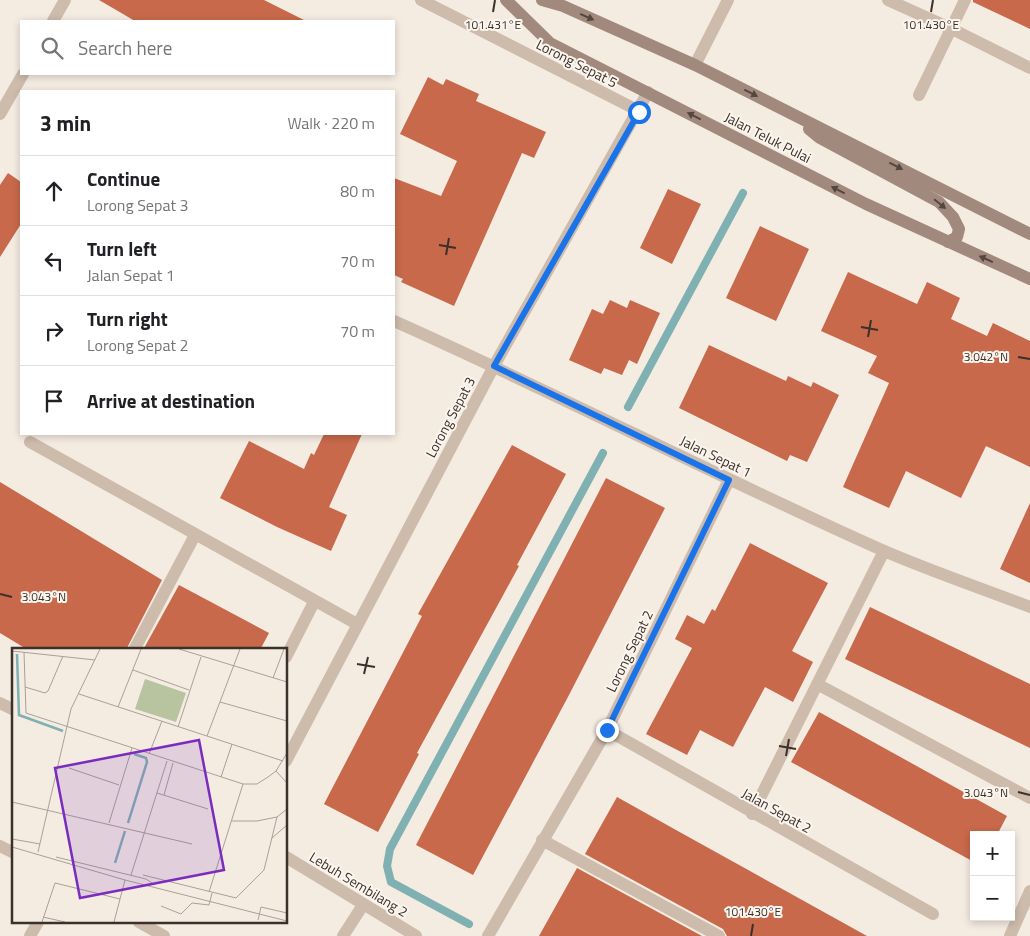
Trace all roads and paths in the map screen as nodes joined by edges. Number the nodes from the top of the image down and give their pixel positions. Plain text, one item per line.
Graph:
1 (65, 0) edge
2 (422, 0) edge
3 (506, 0) edge
4 (542, 0) edge
5 (728, 0) edge
6 (888, 0) edge
7 (965, 0) edge
8 (54, 20) edge
9 (952, 29) junction
10 (695, 65) junction
11 (1030, 68) edge
12 (22, 75) edge
13 (648, 92) junction
14 (919, 95) dead end
15 (779, 107) junction
16 (639, 112) junction
17 (0, 114) edge
18 (1030, 234) edge
19 (948, 242) junction
20 (1030, 279) edge
21 (395, 321) edge
22 (494, 366) junction
23 (30, 442) dead end
24 (729, 480) junction
25 (195, 535) junction
26 (884, 551) junction
27 (314, 602) junction
28 (1030, 606) edge
29 (357, 624) junction
30 (135, 648) edge
31 (288, 653) edge
32 (818, 684) junction
33 (0, 703) edge
34 (12, 709) edge
35 (607, 730) junction
36 (288, 757) edge
37 (1030, 798) edge
38 (752, 814) junction
39 (542, 840) junction
40 (0, 846) edge
41 (12, 852) edge
42 (288, 858) edge
43 (1030, 891) edge
44 (363, 904) junction
45 (933, 914) dead end
46 (37, 924) edge
47 (143, 924) edge
48 (30, 936) edge
49 (164, 936) edge
50 (343, 936) edge
51 (416, 936) edge
52 (488, 936) edge
53 (719, 936) edge
54 (1010, 936) edge

1 - 8 street
2 - 16 street, Lorong Sepat 5
3 - 13 main road, Jalan Teluk Pulai
4 -> 10 main road
5 - 10 street
6 - 9 street
7 - 9 street
9 - 11 street
9 - 14 street
10 -> 15 main road
12 - 17 street
13 - 16 street, Lorong Sepat 3
19 -> 13 main road, Jalan Teluk Pulai
15 -> 18 main road
15 -> 19 main road
16 - 22 street, Lorong Sepat 3
20 -> 19 main road, Jalan Teluk Pulai
21 - 22 street, Jalan Sepat 1
22 - 24 street, Jalan Sepat 1
22 - 29 street, Lorong Sepat 3
23 - 25 street
24 - 26 street, Jalan Sepat 1
24 - 35 street, Lorong Sepat 2
25 - 27 street
25 - 30 street
26 - 28 street, Jalan Sepat 1
26 - 32 street
27 - 29 street
27 - 31 street
29 - 36 street, Lorong Sepat 3
32 - 37 street
32 - 38 street
33 - 34 street
35 - 38 street, Jalan Sepat 2
35 - 39 street, Lorong Sepat 2
38 - 45 street, Jalan Sepat 2
39 - 52 street, Lorong Sepat 2
39 - 53 street
40 - 41 street
42 - 44 street, Lebuh Sembilang 2
43 - 54 street
44 - 50 street
44 - 51 street, Lebuh Sembilang 2
46 - 48 street
47 - 49 street

